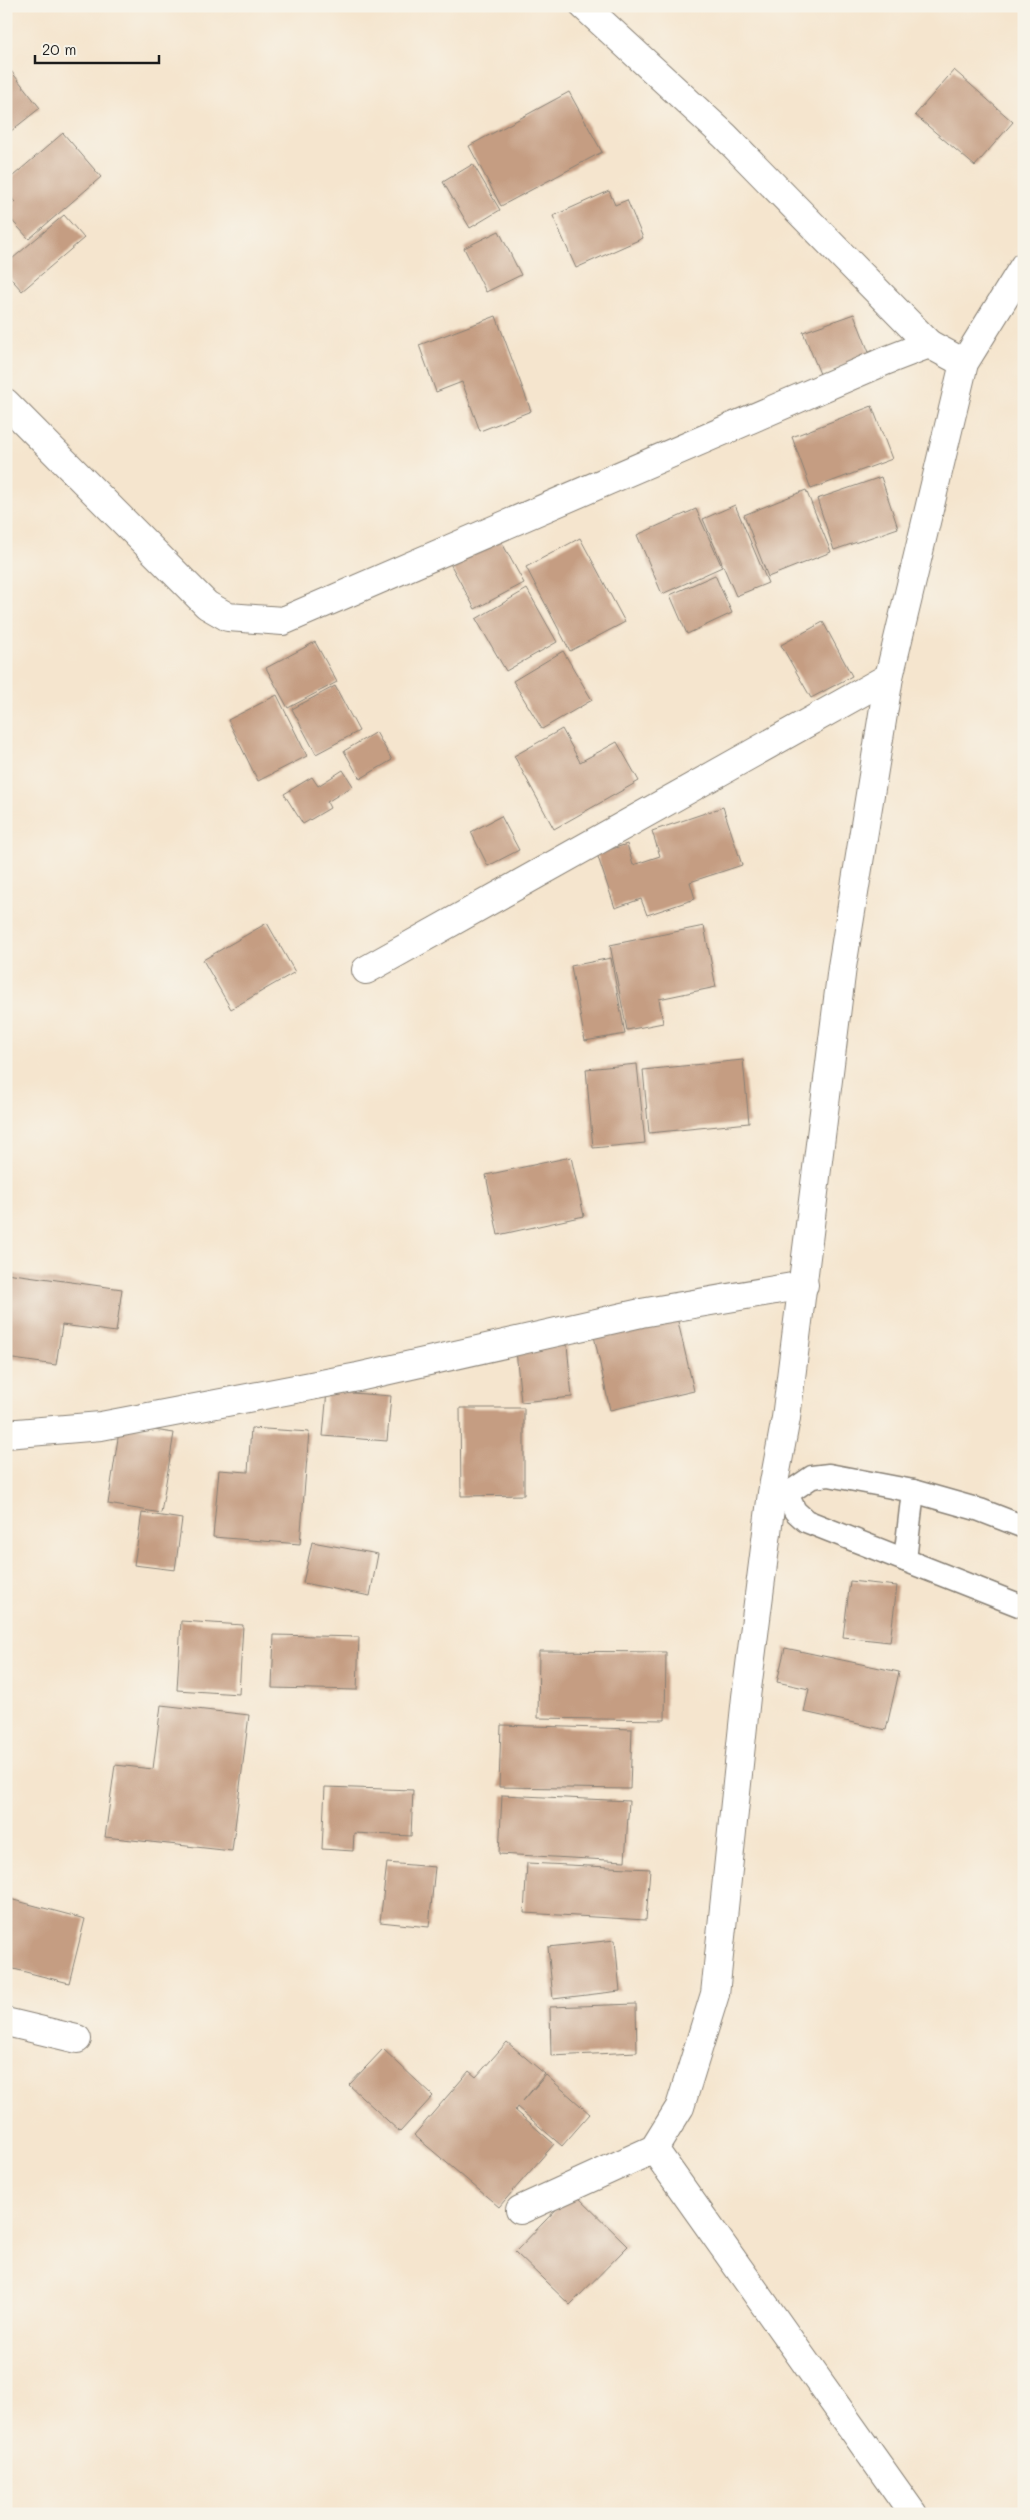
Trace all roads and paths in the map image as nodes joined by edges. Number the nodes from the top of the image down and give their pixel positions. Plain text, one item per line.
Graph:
1 (584, 6) edge
2 (1024, 266) edge
3 (929, 344) junction
4 (964, 363) junction
5 (11, 418) edge
6 (889, 677) junction
7 (366, 970) dead end
8 (804, 1285) junction
9 (6, 1434) edge
10 (913, 1491) junction
11 (780, 1493) junction
12 (1024, 1527) edge
13 (905, 1560) junction
14 (1024, 1608) edge
15 (6, 2022) edge
16 (77, 2039) dead end
17 (654, 2149) junction
18 (520, 2210) dead end
19 (913, 2514) edge

1 - 3 street
2 - 4 street
3 - 4 street
3 - 5 street
4 - 6 street
6 - 7 street
6 - 8 street
8 - 9 street
8 - 11 street
10 - 11 lane
10 - 12 lane
10 - 13 lane
11 - 13 lane
11 - 17 street
13 - 14 lane
15 - 16 street
17 - 18 street
17 - 19 street

